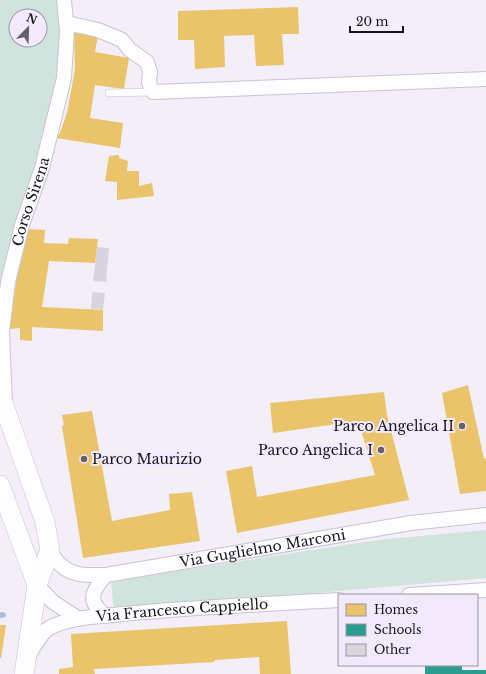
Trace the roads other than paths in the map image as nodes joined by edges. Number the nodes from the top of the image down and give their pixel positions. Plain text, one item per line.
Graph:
1 (64, 0) edge
2 (67, 23) junction
3 (486, 79) edge
4 (153, 92) junction
5 (109, 93) dead end
6 (2, 400) edge
7 (0, 485) edge
8 (486, 514) edge
9 (50, 550) junction
10 (106, 575) junction
11 (36, 585) junction
12 (486, 590) edge
13 (424, 594) edge
14 (338, 600) edge
15 (106, 616) junction
16 (79, 618) junction
17 (25, 668) edge

1 - 2 street, Corso Sirena
2 - 4 street
2 - 6 street, Corso Sirena
3 - 4 street
4 - 5 lane
6 - 9 main road
7 - 11 main road
8 - 10 street, Via Guglielmo Marconi
9 - 10 street, Via Guglielmo Marconi
9 - 11 main road
10 - 15 street
11 - 16 street, Via Francesco Cappiello
11 - 17 main road
12 - 13 street
14 - 15 street, Via Francesco Cappiello
15 - 16 street, Via Francesco Cappiello
16 - 17 street

